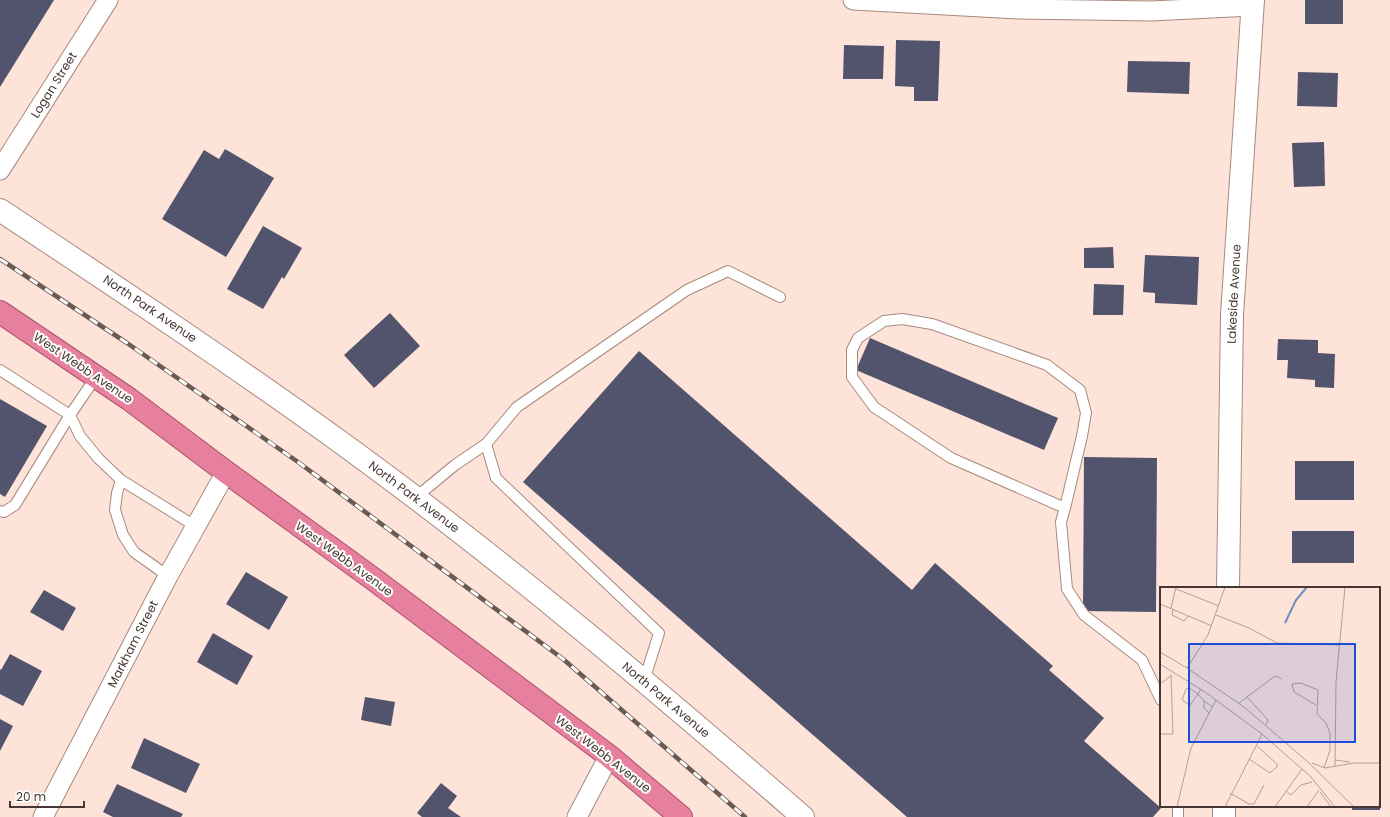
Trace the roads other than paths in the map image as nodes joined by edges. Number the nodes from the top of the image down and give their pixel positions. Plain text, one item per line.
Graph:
1 (108, 0) edge
2 (853, 0) edge
3 (1253, 3) edge
4 (0, 170) edge
5 (0, 210) edge
6 (780, 297) dead end
7 (0, 312) edge
8 (0, 370) edge
9 (96, 377) junction
10 (70, 415) junction
11 (486, 444) junction
12 (226, 472) junction
13 (121, 480) junction
14 (415, 498) junction
15 (1065, 508) junction
16 (0, 511) edge
17 (196, 526) junction
18 (168, 576) junction
19 (1228, 587) edge
20 (644, 681) junction
21 (1160, 698) edge
22 (609, 756) junction
23 (43, 817) edge
24 (577, 817) edge
25 (681, 817) edge
26 (803, 817) edge

1 - 4 street, Logan Street
2 - 3 street
3 - 19 street, Lakeside Avenue
5 - 14 street, North Park Avenue
6 - 11 lane
7 - 9 highway, West Webb Avenue
8 - 10 lane
9 - 10 lane
9 - 12 highway, West Webb Avenue
10 - 13 lane
10 - 16 lane
11 - 14 lane
11 - 20 lane
12 - 17 street, Markham Street
12 - 22 highway, West Webb Avenue
13 - 17 lane
13 - 18 lane
14 - 20 street, North Park Avenue
15 - 15 lane
15 - 21 lane
17 - 18 street, Markham Street
18 - 23 street, Markham Street
20 - 26 street, North Park Avenue
22 - 24 street
22 - 25 highway, West Webb Avenue

